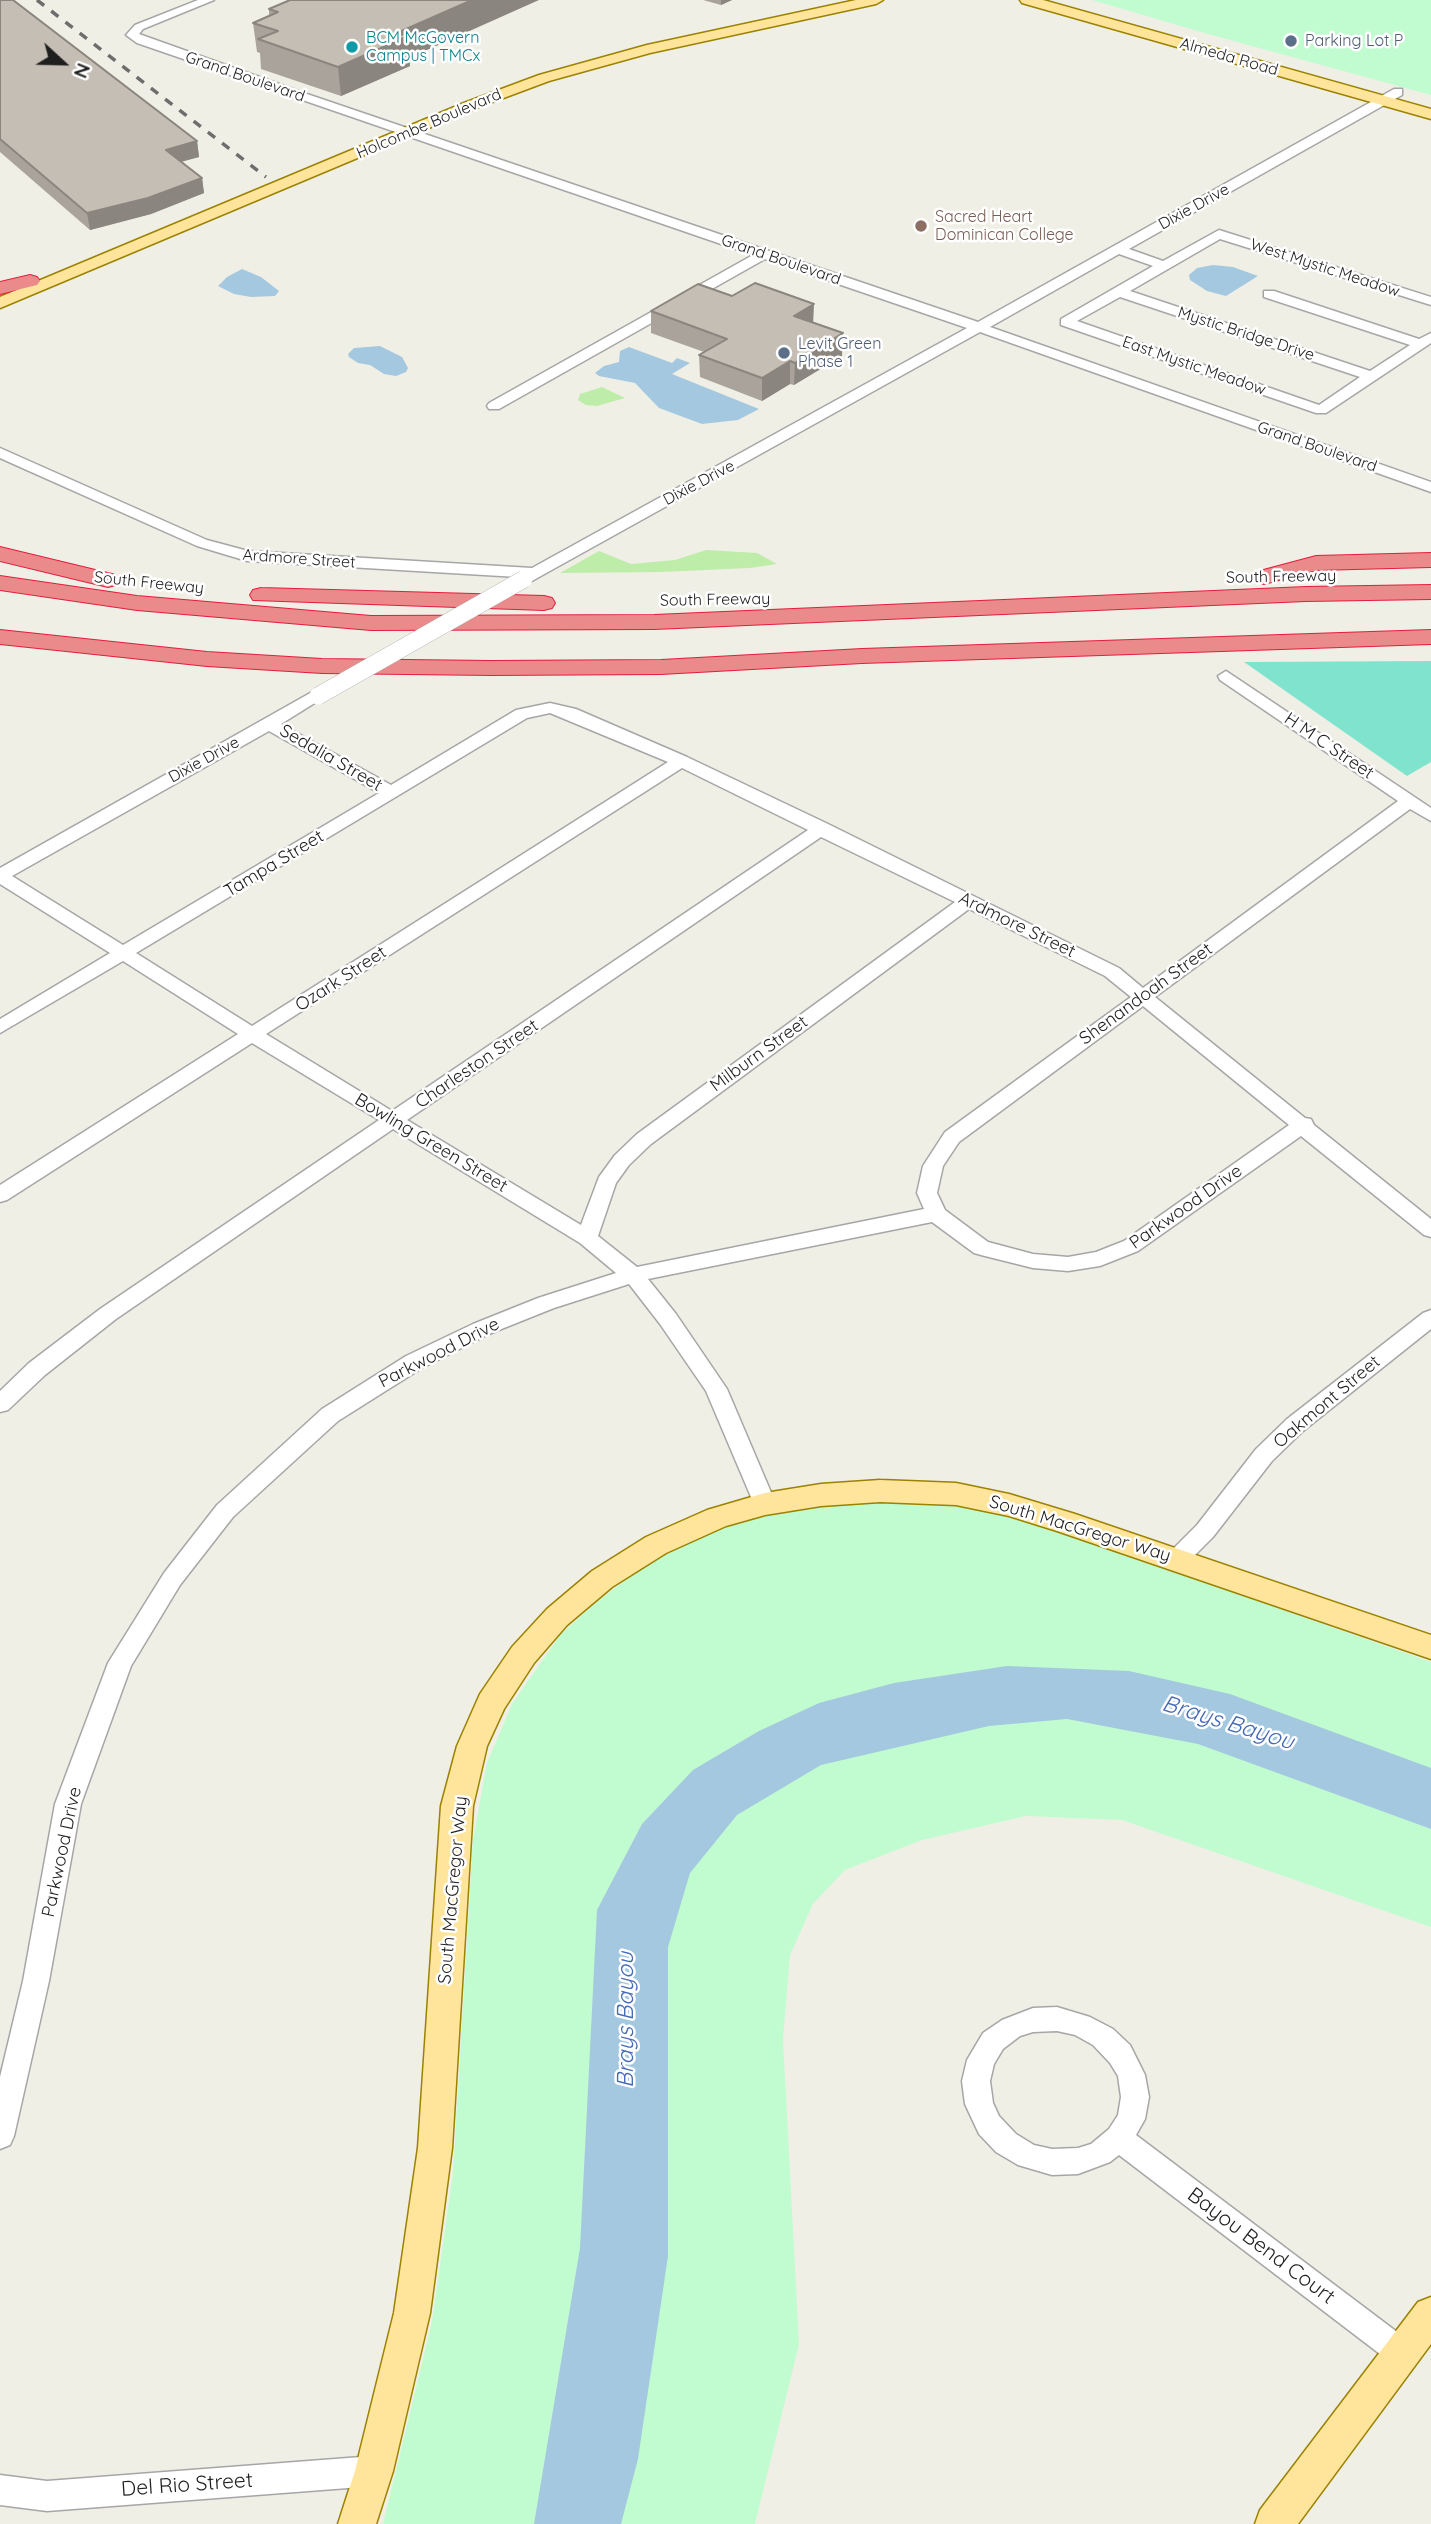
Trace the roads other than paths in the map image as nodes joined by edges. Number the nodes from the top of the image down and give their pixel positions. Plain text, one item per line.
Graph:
1 (172, 0) edge
2 (208, 0) edge
3 (849, 0) edge
4 (876, 0) edge
5 (1027, 0) edge
6 (1065, 0) edge
7 (191, 6) junction
8 (1219, 49) junction
9 (1392, 97) junction
10 (1431, 102) edge
11 (1431, 114) edge
12 (403, 130) junction
13 (1123, 246) junction
14 (764, 254) junction
15 (1169, 263) junction
16 (30, 281) joint
17 (0, 291) edge
18 (1119, 292) junction
19 (1269, 295) dead end
20 (1431, 302) edge
21 (0, 303) edge
22 (978, 327) junction
23 (1426, 340) edge
24 (1373, 377) junction
25 (494, 406) dead end
26 (0, 452) edge
27 (1431, 469) edge
28 (1414, 481) junction
29 (1431, 487) edge
30 (0, 554) edge
31 (1431, 560) edge
32 (0, 566) edge
33 (1431, 575) edge
34 (529, 576) junction
35 (1265, 577) junction
36 (108, 580) junction
37 (0, 583) edge
38 (1431, 592) edge
39 (0, 599) edge
40 (1431, 611) edge
41 (2, 637) edge
42 (1431, 637) edge
43 (1005, 652) junction
44 (1431, 654) edge
45 (1226, 676) dead end
46 (550, 708) joint
47 (269, 724) junction
48 (681, 761) junction
49 (392, 793) junction
50 (1410, 801) junction
51 (1431, 816) edge
52 (822, 828) junction
53 (0, 875) edge
54 (969, 901) junction
55 (125, 953) junction
56 (1144, 995) junction
57 (0, 1027) edge
58 (253, 1035) junction
59 (393, 1121) junction
60 (1304, 1124) junction
61 (0, 1195) edge
62 (936, 1214) junction
63 (1431, 1230) edge
64 (587, 1238) junction
65 (633, 1275) junction
66 (1431, 1318) edge
67 (0, 1404) edge
68 (765, 1504) junction
69 (1177, 1559) junction
70 (1431, 1647) edge
71 (0, 2136) edge
72 (1119, 2138) junction
73 (1431, 2314) edge
74 (1403, 2354) junction
75 (374, 2471) junction
76 (0, 2490) edge
77 (357, 2524) edge
78 (1274, 2524) edge

1 - 7 street
2 - 7 street
3 - 12 main road, Holcombe Boulevard
4 - 12 main road, Holcombe Boulevard
5 - 8 main road, Almeda Road
6 - 8 main road, Almeda Road
7 - 12 street, Grand Boulevard
8 - 9 main road, Almeda Road
9 - 10 main road, Almeda Road
9 - 11 main road, Almeda Road
9 - 13 street, Dixie Drive
12 - 14 street, Grand Boulevard
12 - 16 main road, Holcombe Boulevard
12 - 21 main road, Holcombe Boulevard
13 - 15 street
13 - 22 street, Dixie Drive
14 - 22 street, Grand Boulevard
14 - 25 street
15 - 18 street
15 - 20 street, West Mystic Meadow
16 - 17 highway
18 - 24 street, Mystic Bridge Drive
18 - 24 street, East Mystic Meadow
19 - 23 street
22 - 28 street, Grand Boulevard
22 - 34 street, Dixie Drive
23 - 24 street
26 - 34 street, Ardmore Street
27 - 28 street
28 - 29 street, Grand Boulevard
30 - 36 highway
31 - 35 highway
32 - 36 highway, South Freeway
33 - 35 highway, South Freeway
34 - 47 street, Dixie Drive, bridge
35 - 36 highway, South Freeway
37 - 38 highway
39 - 40 highway
41 - 43 highway
42 - 43 highway
43 - 44 highway
45 - 50 street, H M C Street
46 - 48 street, Ardmore Street
46 - 49 street, Tampa Street
47 - 49 street, Sedalia Street
47 - 53 street, Dixie Drive
48 - 52 street, Ardmore Street
48 - 58 street, Ozark Street
49 - 55 street, Tampa Street
50 - 51 street, H M C Street
50 - 56 street, Shenandoah Street
52 - 54 street, Ardmore Street
52 - 59 street, Charleston Street
53 - 55 street, Bowling Green Street
54 - 56 street, Ardmore Street
54 - 64 street, Milburn Street
55 - 57 street, Tampa Street
55 - 58 street, Bowling Green Street
56 - 60 street, Ardmore Street
56 - 62 street, Shenandoah Street
58 - 59 street, Bowling Green Street
58 - 61 street, Ozark Street
59 - 64 street, Bowling Green Street
59 - 67 street, Charleston Street
60 - 62 street, Parkwood Drive
60 - 63 street, Ardmore Street
62 - 65 street, Parkwood Drive
64 - 65 street, Bowling Green Street
65 - 68 street, Bowling Green Street
65 - 71 street, Parkwood Drive
66 - 69 street, Oakmont Street
68 - 69 main road, South MacGregor Way
68 - 75 main road, South MacGregor Way
69 - 70 main road, South MacGregor Way
72 - 72 street
72 - 74 street, Bayou Bend Court
73 - 74 main road
74 - 78 main road
75 - 76 street, Del Rio Street
75 - 77 main road, South MacGregor Way

